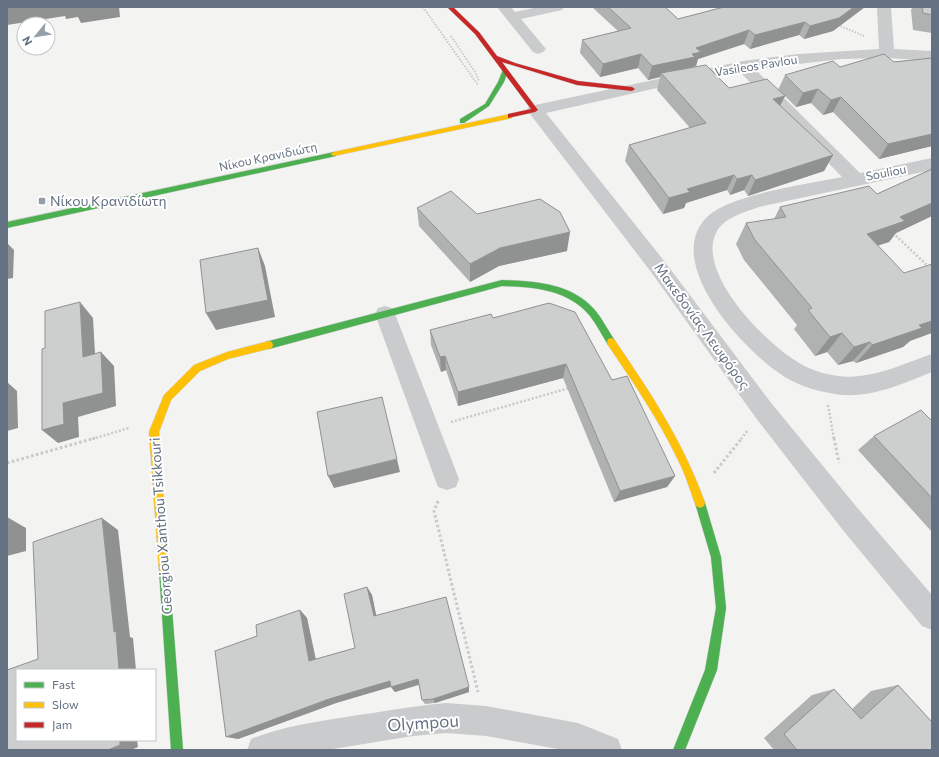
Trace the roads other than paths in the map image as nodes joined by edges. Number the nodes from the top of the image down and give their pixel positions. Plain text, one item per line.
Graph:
1 (450, 7) edge
2 (557, 7) edge
3 (884, 7) edge
4 (508, 12) edge
5 (471, 14) dead end
6 (477, 33) junction
7 (538, 49) dead end
8 (887, 50) junction
9 (932, 56) edge
10 (495, 57) junction
11 (743, 66) junction
12 (505, 71) junction
13 (632, 89) junction
14 (535, 110) junction
15 (447, 130) junction
16 (932, 164) edge
17 (855, 179) junction
18 (7, 226) edge
19 (385, 314) junction
20 (932, 363) edge
21 (447, 479) road end
22 (932, 616) edge
23 (177, 750) edge
24 (262, 750) edge
25 (607, 750) edge
26 (680, 750) edge

1 - 6 main road, Μακεδονίας Λεωφόρος
2 - 4 street
3 - 8 street
4 - 7 street
5 - 6 main road, Μακεδονίας Λεωφόρος
6 - 10 main road, Μακεδονίας Λεωφόρος
8 - 9 street, Vasileos Pavlou
8 - 11 street, Vasileos Pavlou
10 - 12 main road, Μακεδονίας Λεωφόρος
10 - 13 main road
11 - 13 street, Vasileos Pavlou
11 - 17 street, Souliou
12 - 14 main road, Μακεδονίας Λεωφόρος
12 - 15 main road
13 - 14 street, Vasileos Pavlou
14 - 15 main road, Νίκου Κρανιδιώτη
14 - 22 street, Μακεδονίας Λεωφόρος
15 - 18 main road, Νίκου Κρανιδιώτη
16 - 17 street, Souliou
17 - 20 street
19 - 21 street
19 - 23 main road, Georgiou Xanthou Tsikkouri
19 - 26 main road, Georgiou Xanthou Tsikkouri
24 - 25 street, Olympou

